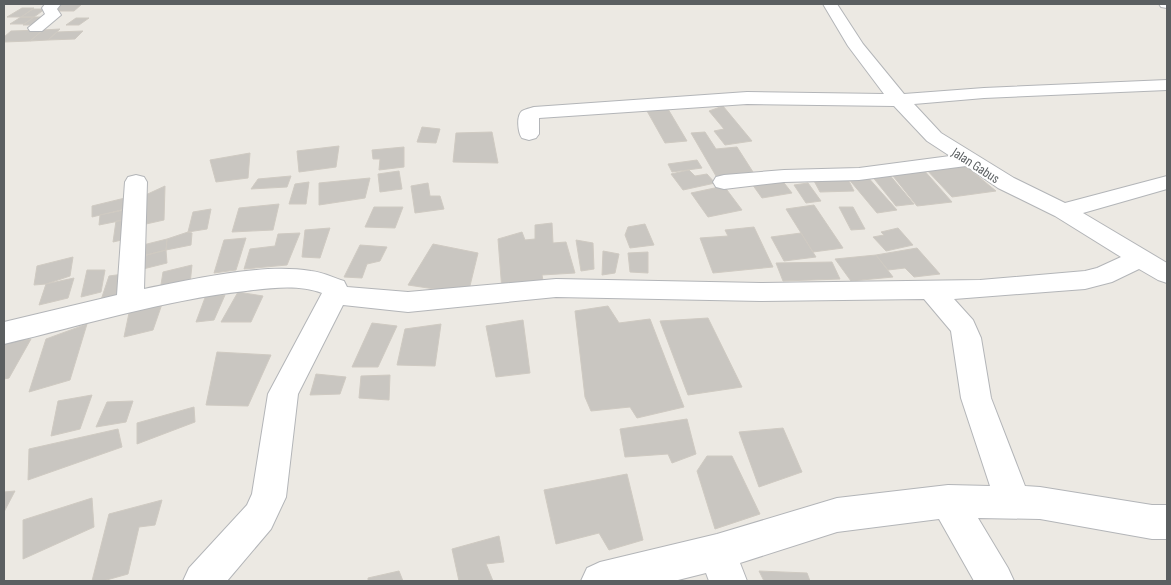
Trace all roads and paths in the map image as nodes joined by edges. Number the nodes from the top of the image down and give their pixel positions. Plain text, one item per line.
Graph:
1 (54, 4) edge
2 (830, 4) edge
3 (36, 28) dead end
4 (1167, 86) edge
5 (896, 96) junction
6 (529, 134) dead end
7 (967, 160) junction
8 (136, 182) dead end
9 (724, 182) dead end
10 (1167, 182) edge
11 (1086, 204) junction
12 (1063, 211) junction
13 (1093, 228) junction
14 (1140, 258) junction
15 (1167, 274) edge
16 (930, 289) junction
17 (335, 295) junction
18 (130, 301) junction
19 (4, 333) edge
20 (948, 501) junction
21 (1013, 501) junction
22 (1167, 522) edge
23 (723, 566) edge
24 (202, 581) edge
25 (600, 581) edge
26 (995, 581) edge

1 - 3 street
2 - 5 street, Jalan Gabus
4 - 5 street
5 - 6 street
5 - 7 street, Jalan Gabus
7 - 9 street
7 - 12 street, Jalan Gabus
8 - 18 street
10 - 11 street
11 - 12 street
11 - 13 street
12 - 13 street, Jalan Gabus
13 - 14 street, Jalan Gabus
14 - 15 street, Jalan Gabus
14 - 16 street
16 - 17 street
16 - 21 street
17 - 18 street
17 - 24 street
18 - 19 street
20 - 21 street
20 - 23 street
20 - 26 street
21 - 22 street
23 - 25 street

